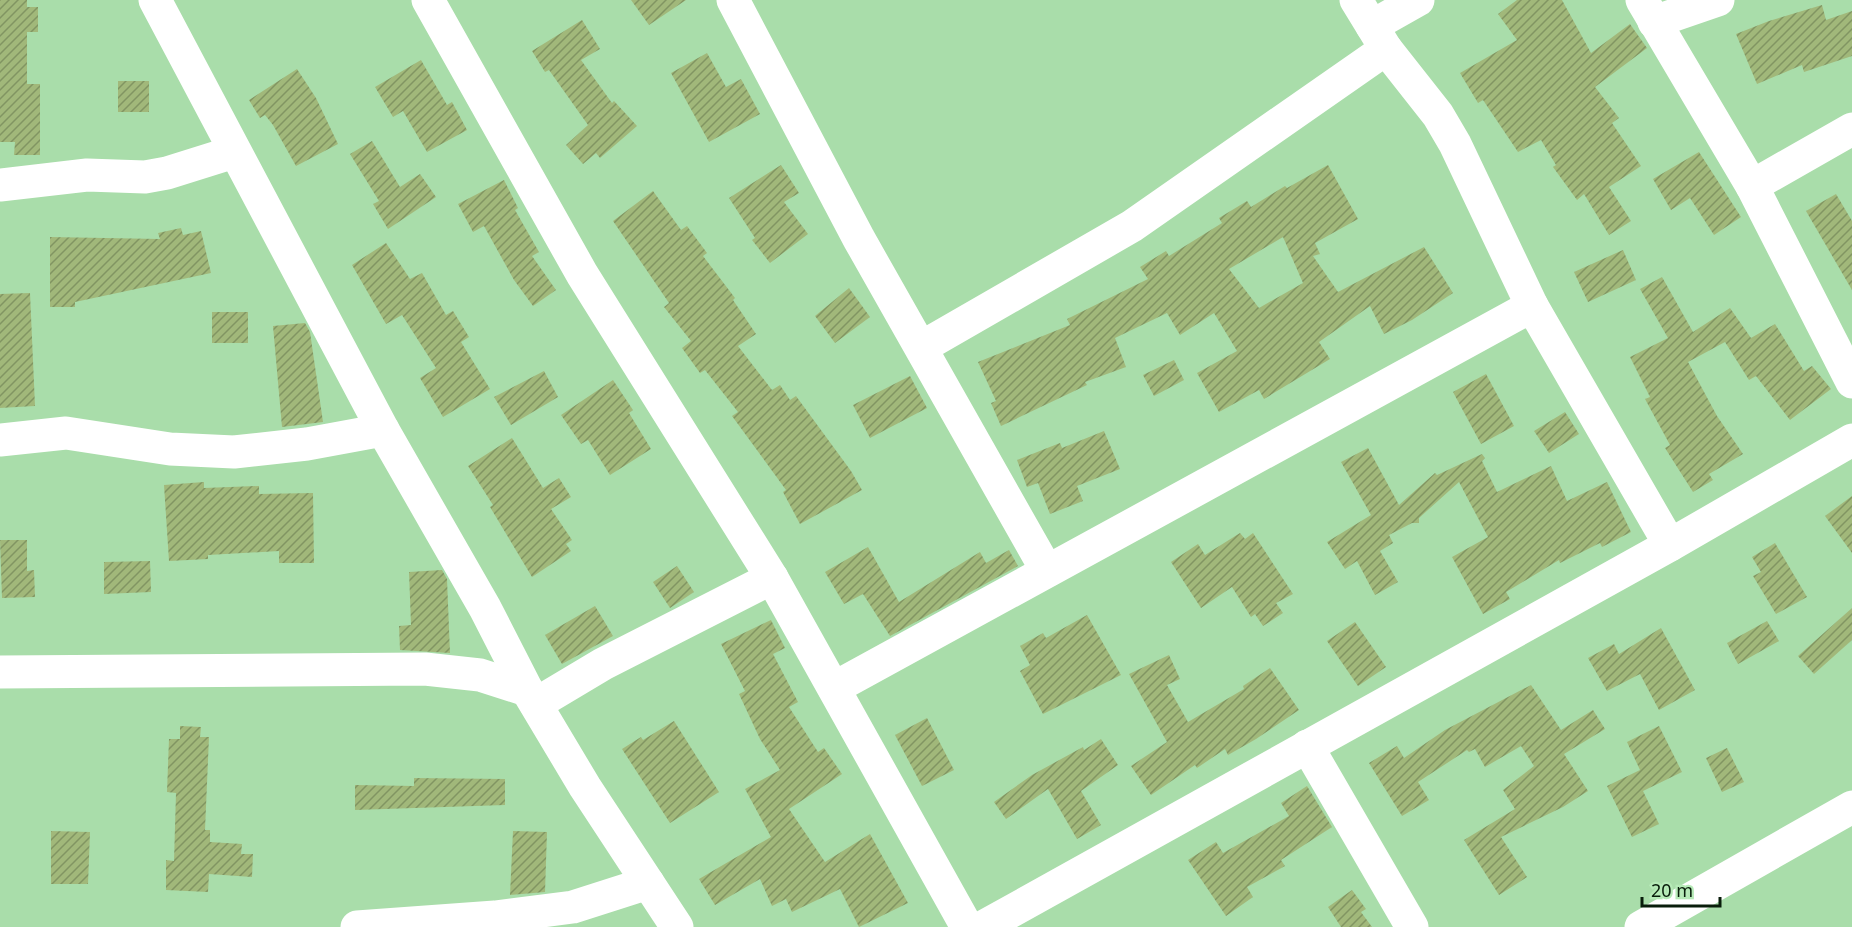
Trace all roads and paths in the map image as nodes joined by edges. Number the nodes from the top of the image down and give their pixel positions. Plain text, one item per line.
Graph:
1 (428, 0) edge
2 (733, 0) edge
3 (1418, 0) edge
4 (1718, 0) edge
5 (167, 4) edge
6 (1648, 11) edge
7 (1371, 25) edge
8 (1852, 129) edge
9 (234, 152) junction
10 (0, 184) edge
11 (1752, 186) junction
12 (1532, 306) junction
13 (922, 347) junction
14 (1852, 382) edge
15 (383, 430) junction
16 (0, 440) edge
17 (1852, 440) edge
18 (1670, 545) junction
19 (1047, 571) junction
20 (772, 578) junction
21 (0, 672) edge
22 (834, 688) junction
23 (532, 697) junction
24 (1306, 746) junction
25 (1852, 807) edge
26 (648, 884) junction
27 (357, 927) edge
28 (677, 927) edge
29 (967, 927) edge
30 (983, 927) edge
31 (1412, 927) edge
32 (1641, 927) edge

1 - 20 street
2 - 13 street
3 - 7 street
4 - 6 street
5 - 9 street
6 - 11 street
7 - 12 street
7 - 13 street
8 - 11 street
9 - 10 street
9 - 15 street
11 - 14 street
12 - 18 street
12 - 19 street
13 - 19 street
15 - 16 street
15 - 23 street
17 - 18 street
18 - 24 street
19 - 22 street
20 - 22 street
20 - 23 street
21 - 23 street
22 - 29 street
23 - 26 street
24 - 30 street
24 - 31 street
25 - 32 street
26 - 27 street
26 - 28 street

